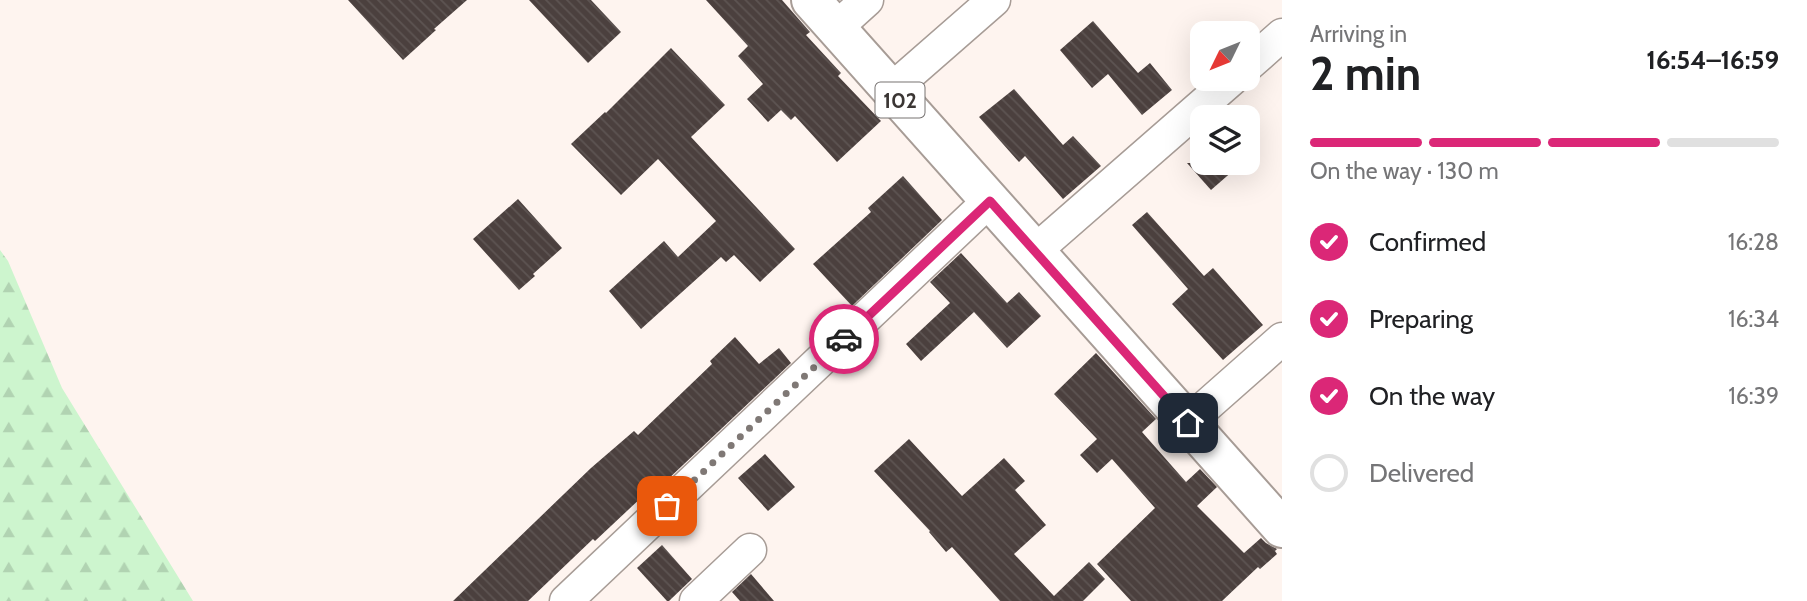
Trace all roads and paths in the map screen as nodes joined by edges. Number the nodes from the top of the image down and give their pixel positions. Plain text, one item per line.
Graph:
1 (811, 0) edge
2 (867, 0) edge
3 (994, 0) edge
4 (836, 28) junction
5 (1282, 35) edge
6 (1260, 54) edge
7 (891, 90) junction
8 (1218, 91) edge
9 (990, 201) junction
10 (1035, 251) junction
11 (1282, 339) edge
12 (1188, 423) junction
13 (1282, 528) edge
14 (750, 550) dead end
15 (566, 601) edge
16 (695, 601) edge

1 - 4 highway, 102
2 - 4 street
3 - 7 street
4 - 7 highway, 102
5 - 6 street
7 - 9 highway, 102
8 - 10 street
9 - 10 highway, 102
9 - 15 street
10 - 12 highway, 102
11 - 12 street
12 - 13 highway, 102
14 - 16 street

